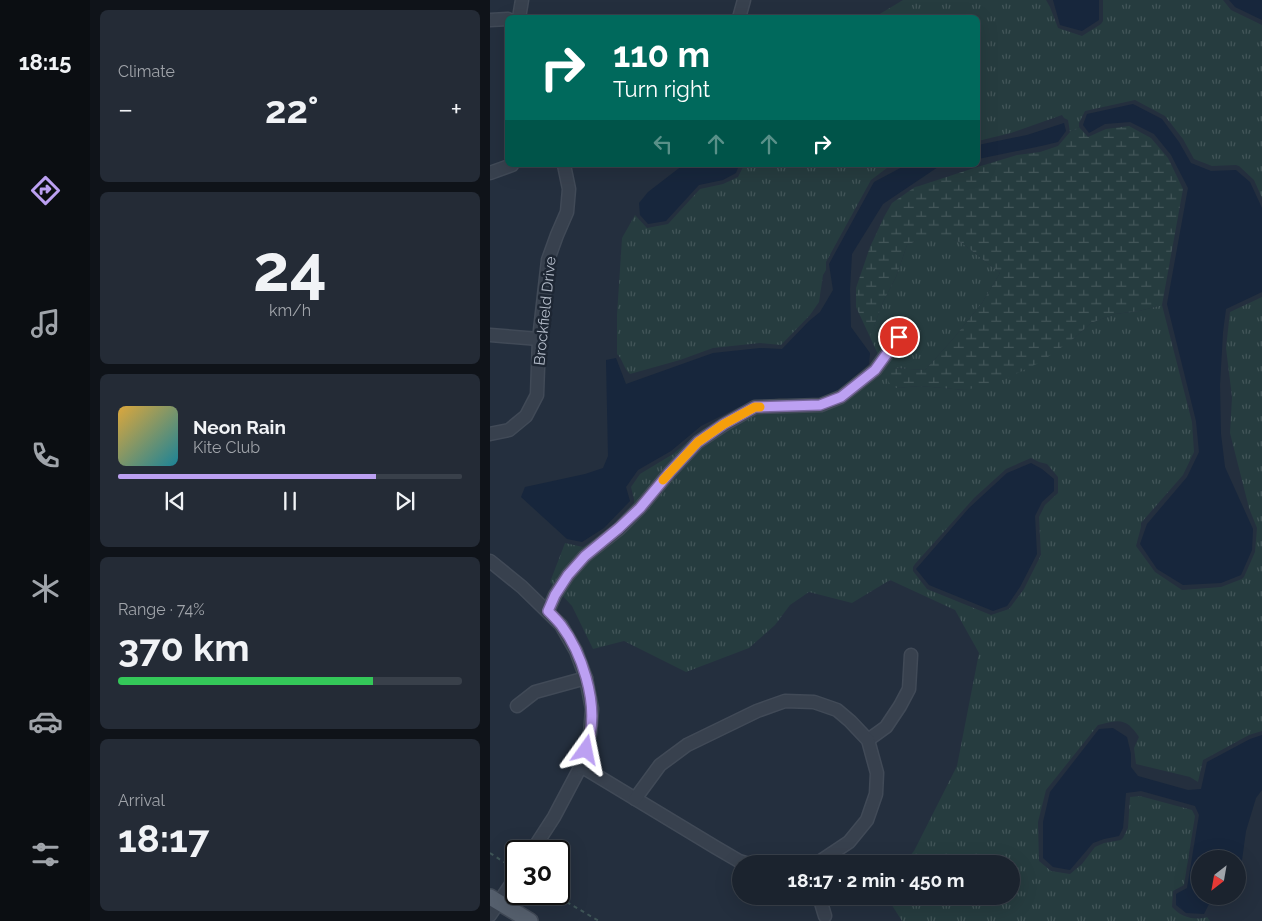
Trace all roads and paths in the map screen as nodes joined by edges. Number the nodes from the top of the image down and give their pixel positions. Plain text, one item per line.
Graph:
1 (522, 0) edge
2 (744, 0) edge
3 (520, 15) edge
4 (740, 15) edge
5 (505, 19) edge
6 (490, 20) edge
7 (506, 167) edge
8 (564, 167) edge
9 (490, 173) edge
10 (490, 335) edge
11 (899, 337) dead end
12 (540, 339) junction
13 (490, 434) edge
14 (490, 561) edge
15 (548, 611) junction
16 (911, 655) dead end
17 (586, 678) junction
18 (517, 706) dead end
19 (868, 740) junction
20 (581, 766) junction
21 (635, 799) junction
22 (539, 840) edge
23 (490, 853) edge
24 (830, 855) edge
25 (732, 856) edge
26 (505, 864) edge
27 (505, 886) edge
28 (495, 900) edge
29 (570, 904) edge
30 (821, 905) edge
31 (490, 915) edge
32 (825, 916) dead end
33 (530, 921) edge
34 (598, 921) edge

1 - 3 street
2 - 4 street
5 - 6 street
7 - 9 street
8 - 12 street, Brockfield Drive
10 - 12 street
11 - 15 street
12 - 13 street, Brockfield Drive
14 - 15 street
15 - 17 street
16 - 19 street
17 - 18 street
17 - 20 street
19 - 21 street
19 - 24 street
20 - 21 street
20 - 22 street
21 - 25 street
23 - 26 path
27 - 28 street
28 - 31 street
28 - 33 main road
29 - 34 path
30 - 32 street

